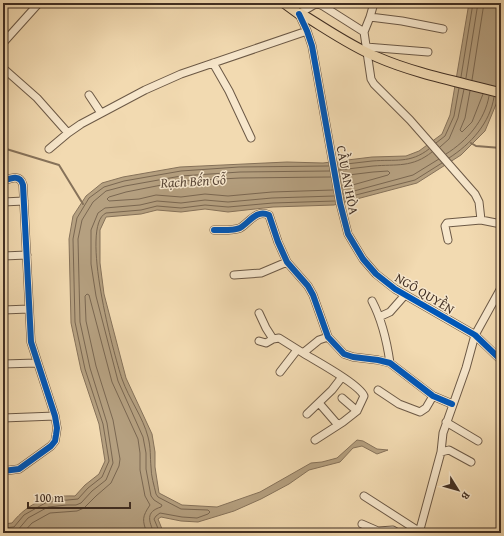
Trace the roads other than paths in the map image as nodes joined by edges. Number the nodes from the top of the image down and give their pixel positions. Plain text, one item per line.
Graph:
1 (39, 3) edge
2 (284, 3) edge
3 (374, 3) edge
4 (299, 13) junction
5 (370, 17) junction
6 (442, 29) dead end
7 (308, 30) junction
8 (364, 32) junction
9 (3, 43) edge
10 (367, 50) junction
11 (428, 52) dead end
12 (213, 63) junction
13 (3, 68) edge
14 (501, 93) edge
15 (89, 95) dead end
16 (101, 113) junction
17 (68, 133) junction
18 (251, 138) dead end
19 (49, 149) dead end
20 (3, 182) edge
21 (24, 201) junction
22 (3, 202) edge
23 (481, 220) junction
24 (501, 224) edge
25 (214, 230) dead end
26 (348, 234) joint
27 (448, 240) dead end
28 (27, 255) junction
29 (3, 256) edge
30 (287, 262) junction
31 (234, 276) dead end
32 (501, 288) edge
33 (405, 295) junction
34 (372, 301) dead end
35 (29, 309) junction
36 (3, 310) edge
37 (259, 313) dead end
38 (379, 317) junction
39 (475, 335) junction
40 (328, 337) junction
41 (272, 338) junction
42 (260, 341) dead end
43 (300, 351) junction
44 (501, 360) edge
45 (37, 363) junction
46 (390, 363) junction
47 (3, 364) edge
48 (280, 372) dead end
49 (342, 377) junction
50 (378, 390) dead end
51 (433, 396) junction
52 (342, 398) dead end
53 (318, 403) junction
54 (452, 404) junction
55 (357, 411) junction
56 (306, 414) dead end
57 (55, 416) junction
58 (3, 418) edge
59 (446, 422) junction
60 (338, 425) junction
61 (315, 440) dead end
62 (478, 441) dead end
63 (441, 452) junction
64 (471, 462) dead end
65 (3, 471) edge
66 (364, 496) dead end
67 (362, 524) dead end
68 (398, 533) edge
69 (419, 533) edge

1 - 9 street
2 - 4 main road
3 - 5 street
4 - 7 street, CẦU AN HÒA
4 - 8 street
4 - 10 main road
5 - 6 street
5 - 8 street
7 - 12 street
7 - 26 street, CẦU AN HÒA
8 - 10 street
10 - 11 street
10 - 14 main road
10 - 23 street
12 - 16 street
12 - 18 street
13 - 17 street
15 - 16 street
16 - 17 street
17 - 19 street
20 - 21 street
21 - 22 street
21 - 28 street
23 - 24 street
23 - 27 street
25 - 30 street
26 - 33 street, NGÔ QUYỀN
28 - 29 street
28 - 35 street
30 - 31 street
30 - 40 street
32 - 39 street
33 - 38 street
33 - 39 street, NGÔ QUYỀN
34 - 38 street
35 - 36 street
35 - 45 street
37 - 41 street
38 - 46 street
39 - 44 street, NGÔ QUYỀN
39 - 54 street
40 - 43 street
40 - 46 street
41 - 42 street
41 - 43 street
43 - 48 street
43 - 49 street
45 - 47 street
45 - 57 street
46 - 51 street
49 - 53 street
49 - 55 street
50 - 51 street
51 - 54 street
52 - 55 street
53 - 56 street
53 - 60 street
54 - 59 street
55 - 60 street
57 - 58 street
57 - 65 street
59 - 62 street
59 - 63 street
60 - 61 street
63 - 64 street
63 - 69 street
66 - 69 street
67 - 68 street

